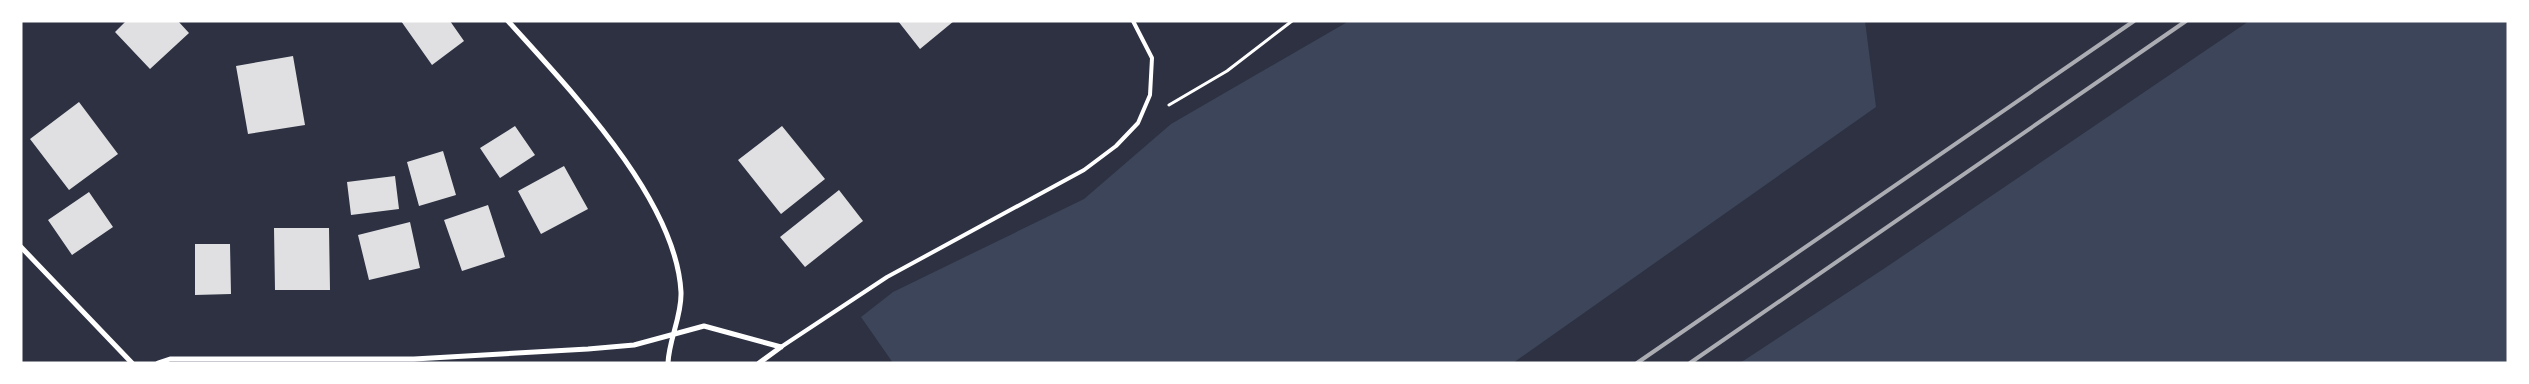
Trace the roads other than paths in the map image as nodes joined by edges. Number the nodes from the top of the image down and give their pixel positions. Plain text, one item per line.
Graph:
1 (508, 21) edge
2 (1133, 21) edge
3 (21, 247) edge
4 (675, 334) junction
5 (781, 347) junction
6 (132, 363) edge
7 (158, 363) edge
8 (668, 363) edge
9 (758, 363) edge

1 - 4 street
2 - 5 lane
3 - 6 street
4 - 5 street
4 - 7 street
4 - 8 street
5 - 9 street

